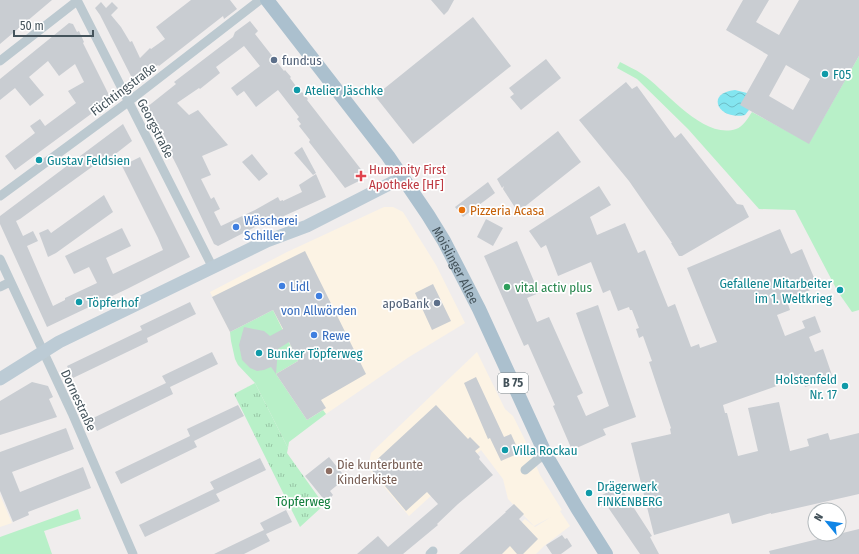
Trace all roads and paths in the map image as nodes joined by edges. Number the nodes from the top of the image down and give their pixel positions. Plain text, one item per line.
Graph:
1 (77, 0) edge
2 (260, 0) edge
3 (267, 0) edge
4 (0, 61) edge
5 (128, 102) junction
6 (403, 177) junction
7 (0, 196) edge
8 (0, 259) edge
9 (213, 268) junction
10 (10, 282) junction
11 (0, 287) edge
12 (43, 352) junction
13 (0, 380) edge
14 (546, 454) junction
15 (525, 470) dead end
16 (133, 554) edge
17 (606, 554) edge

1 - 4 street
1 - 5 street, Georgstraße
2 - 5 street, Füchtingstraße
3 - 6 main road, Moislinger Allee / B 75
5 - 7 street, Füchtingstraße
5 - 9 street, Georgstraße
6 - 9 main road
6 - 14 main road, Moislinger Allee / B 75
8 - 10 street, Dornestraße
9 - 12 main road
10 - 11 street
10 - 12 street, Dornestraße
12 - 13 main road
12 - 16 street, Dornestraße
14 - 15 street
14 - 17 main road, Moislinger Allee / B 75

